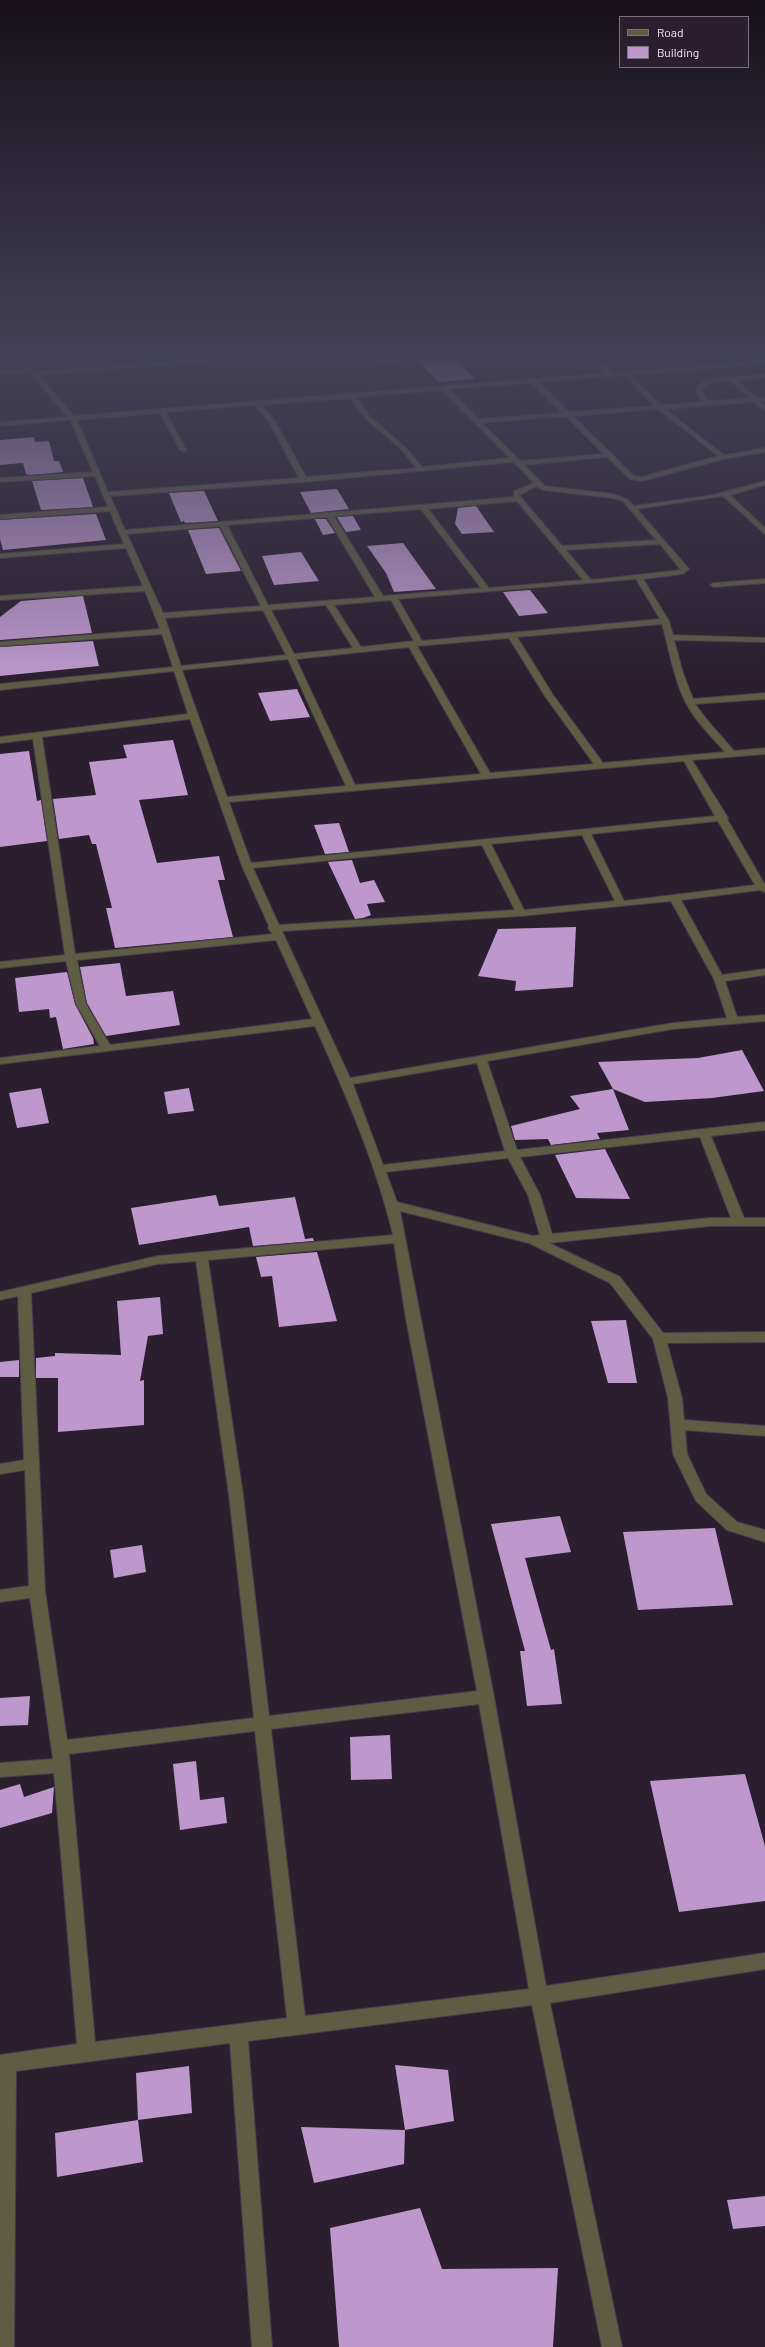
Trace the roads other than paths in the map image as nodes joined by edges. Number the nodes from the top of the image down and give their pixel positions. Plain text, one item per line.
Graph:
1 (93, 464) edge
2 (295, 464) edge
3 (416, 464) edge
4 (489, 464) edge
5 (518, 464) edge
6 (617, 464) edge
7 (699, 464) edge
8 (421, 470) junction
9 (97, 474) junction
10 (0, 480) edge
11 (304, 480) junction
12 (537, 484) junction
13 (765, 484) edge
14 (105, 494) junction
15 (725, 494) junction
16 (518, 499) junction
17 (423, 507) junction
18 (632, 508) junction
19 (112, 509) junction
20 (329, 514) junction
21 (0, 517) edge
22 (222, 523) junction
23 (123, 532) junction
24 (765, 532) edge
25 (662, 542) junction
26 (128, 546) junction
27 (562, 548) junction
28 (0, 556) edge
29 (638, 577) junction
30 (765, 581) edge
31 (589, 582) junction
32 (714, 585) dead end
33 (149, 588) junction
34 (486, 589) junction
35 (393, 597) junction
36 (0, 598) edge
37 (380, 598) junction
38 (328, 602) junction
39 (265, 608) junction
40 (160, 616) junction
41 (665, 622) junction
42 (164, 631) junction
43 (511, 634) junction
44 (668, 637) junction
45 (765, 640) edge
46 (415, 643) junction
47 (0, 644) edge
48 (358, 649) junction
49 (291, 656) junction
50 (177, 667) junction
51 (0, 686) edge
52 (765, 696) edge
53 (690, 702) junction
54 (192, 716) junction
55 (37, 736) junction
56 (0, 740) edge
57 (765, 750) edge
58 (731, 753) junction
59 (686, 757) junction
60 (599, 764) junction
61 (487, 776) junction
62 (352, 790) junction
63 (222, 800) junction
64 (723, 818) junction
65 (586, 832) junction
66 (485, 842) junction
67 (247, 866) junction
68 (763, 888) edge
69 (674, 900) junction
70 (621, 904) junction
71 (521, 913) junction
72 (275, 932) junction
73 (71, 959) junction
74 (0, 965) edge
75 (765, 972) edge
76 (719, 979) junction
77 (765, 1018) edge
78 (733, 1021) junction
79 (317, 1022) junction
80 (106, 1047) junction
81 (481, 1059) junction
82 (0, 1061) edge
83 (346, 1082) junction
84 (765, 1126) edge
85 (704, 1133) junction
86 (512, 1154) junction
87 (379, 1169) junction
88 (392, 1205) junction
89 (739, 1222) junction
90 (765, 1222) edge
91 (400, 1238) junction
92 (546, 1239) junction
93 (533, 1240) junction
94 (201, 1255) junction
95 (24, 1291) junction
96 (0, 1296) edge
97 (765, 1337) edge
98 (660, 1338) junction
99 (677, 1424) junction
100 (765, 1431) edge
101 (32, 1464) junction
102 (0, 1469) edge
103 (765, 1536) edge
104 (37, 1591) junction
105 (0, 1596) edge
106 (486, 1697) junction
107 (264, 1722) junction
108 (59, 1748) junction
109 (62, 1765) junction
110 (0, 1770) edge
111 (765, 1961) edge
112 (539, 1996) junction
113 (297, 2026) junction
114 (238, 2033) junction
115 (87, 2052) junction
116 (4, 2064) edge
117 (4, 2347) edge
118 (262, 2347) edge
119 (612, 2347) edge

1 - 9 street
2 - 11 street
3 - 8 street
4 - 8 street
5 - 12 street
6 - 7 street
8 - 11 street
9 - 10 street
9 - 14 street
11 - 14 street
12 - 16 street
12 - 18 street
13 - 15 street
14 - 19 street
15 - 18 street
15 - 24 street
16 - 17 street
16 - 27 street
17 - 20 street
17 - 34 street
18 - 25 street
19 - 21 street
19 - 23 street
20 - 22 street
20 - 37 street
22 - 23 street
22 - 39 street
23 - 26 street
25 - 27 street
25 - 29 street
26 - 28 street
26 - 33 street
27 - 31 street
29 - 31 street
29 - 41 street
30 - 32 street
31 - 34 street
33 - 36 street
33 - 40 street
34 - 35 street
35 - 37 street
35 - 46 street
37 - 38 street
38 - 39 street
38 - 48 street
39 - 40 street
39 - 49 street
40 - 42 street
41 - 43 street
41 - 44 street
42 - 47 street
42 - 50 street
43 - 46 street
43 - 60 street
44 - 45 street
44 - 53 street
46 - 48 street
46 - 61 street
48 - 49 street
49 - 50 street
49 - 62 street
50 - 51 street
50 - 54 street
52 - 53 street
53 - 58 street
54 - 55 street
54 - 63 street
55 - 56 street
55 - 73 street
57 - 58 street
58 - 59 street
59 - 60 street
59 - 64 street
60 - 61 street
61 - 62 street
62 - 63 street
63 - 67 street
64 - 65 street
64 - 68 street
65 - 66 street
65 - 70 street
66 - 67 street
66 - 71 street
67 - 72 street
68 - 69 street
69 - 70 street
69 - 76 street
70 - 71 street
71 - 72 street
72 - 73 street
72 - 79 street
73 - 74 street
73 - 80 street
75 - 76 street
76 - 78 street
77 - 78 street
78 - 81 street
79 - 80 street
79 - 83 street
80 - 82 street
81 - 83 street
81 - 86 street
83 - 87 street
84 - 85 street
85 - 86 street
85 - 89 street
86 - 87 street
86 - 92 street
87 - 88 street
88 - 91 street
88 - 93 street
89 - 90 street
89 - 92 street
91 - 94 street
91 - 106 street
92 - 93 street
93 - 98 street
94 - 95 street
94 - 107 street
95 - 96 street
95 - 101 street
97 - 98 street
98 - 99 street
99 - 100 street
99 - 103 street
101 - 102 street
101 - 104 street
104 - 105 street
104 - 108 street
106 - 107 street
106 - 112 street
107 - 108 street
107 - 113 street
108 - 109 street
109 - 110 street
109 - 115 street
111 - 112 street
112 - 113 street
112 - 119 street
113 - 114 street
114 - 115 street
114 - 118 street
115 - 116 street
116 - 117 street

